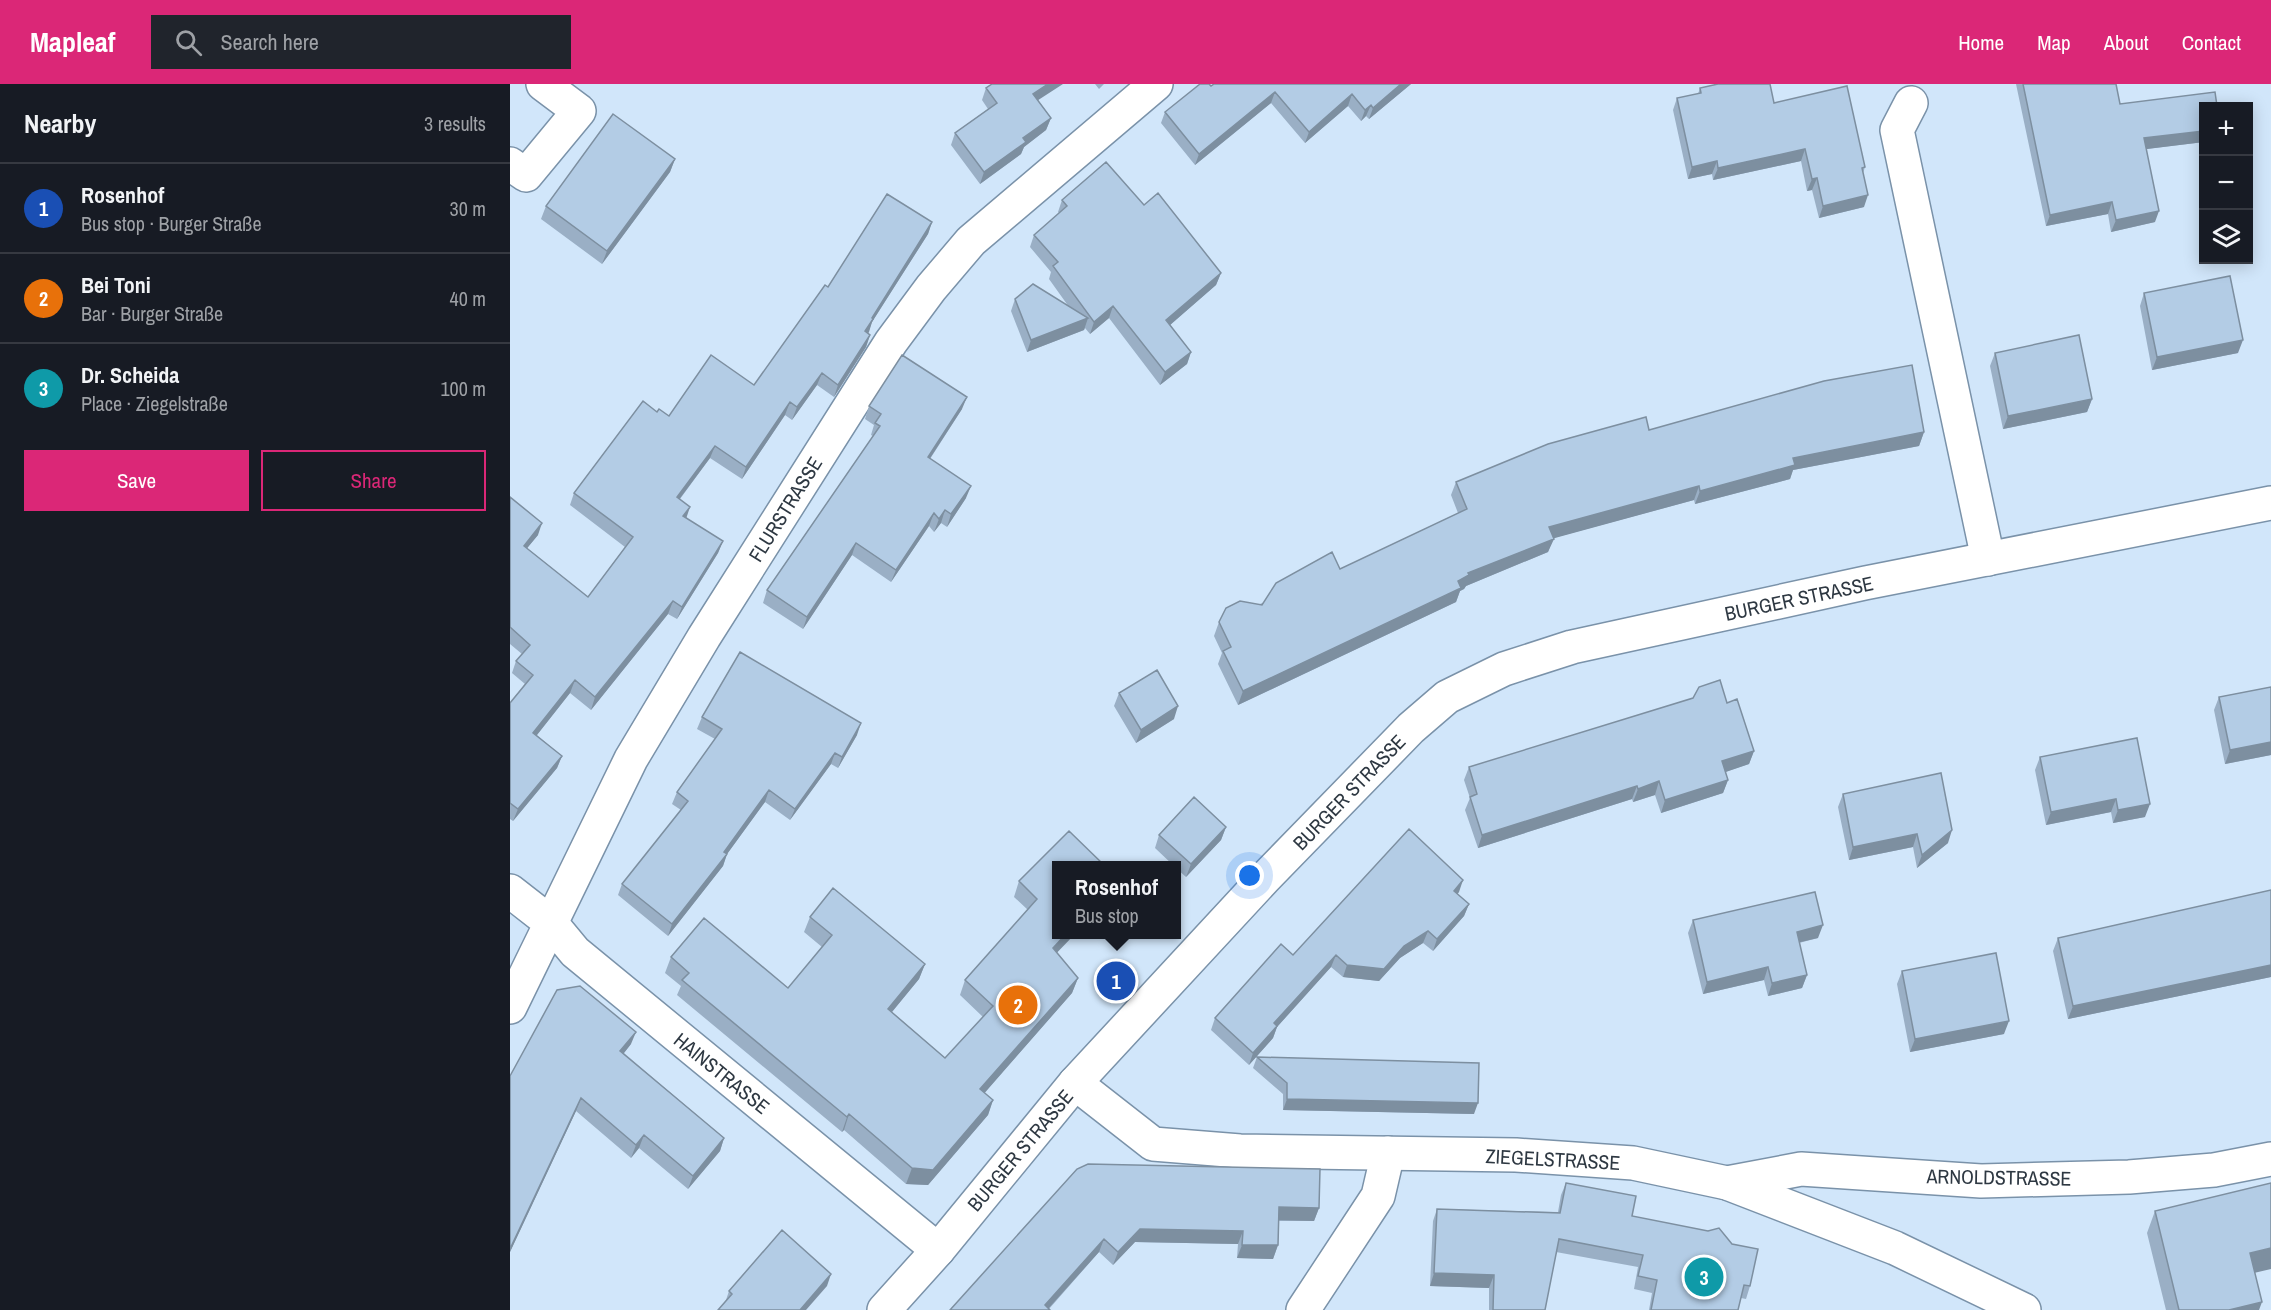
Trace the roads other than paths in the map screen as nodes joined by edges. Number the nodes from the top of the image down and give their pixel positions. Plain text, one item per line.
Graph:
1 (543, 84) edge
2 (1156, 84) edge
3 (1911, 103) dead end
4 (510, 164) edge
5 (2271, 503) edge
6 (1988, 559) junction
7 (510, 891) edge
8 (550, 924) junction
9 (510, 1007) edge
10 (1075, 1083) junction
11 (1388, 1154) junction
12 (2271, 1159) edge
13 (1727, 1183) junction
14 (938, 1250) junction
15 (884, 1310) edge
16 (1303, 1310) edge
17 (2024, 1310) edge

1 - 4 street
2 - 8 street, FLURSTRASSE
3 - 6 street
5 - 6 street, BURGER STRASSE
6 - 10 street, BURGER STRASSE
7 - 8 street, HAINSTRASSE
8 - 9 street, FLURSTRASSE
8 - 14 street, HAINSTRASSE
10 - 11 street, ZIEGELSTRASSE
10 - 14 street, BURGER STRASSE
11 - 13 street, ZIEGELSTRASSE
11 - 16 street
12 - 13 street, ARNOLDSTRASSE
13 - 17 street, ZIEGELSTRASSE
14 - 15 street, BURGER STRASSE

